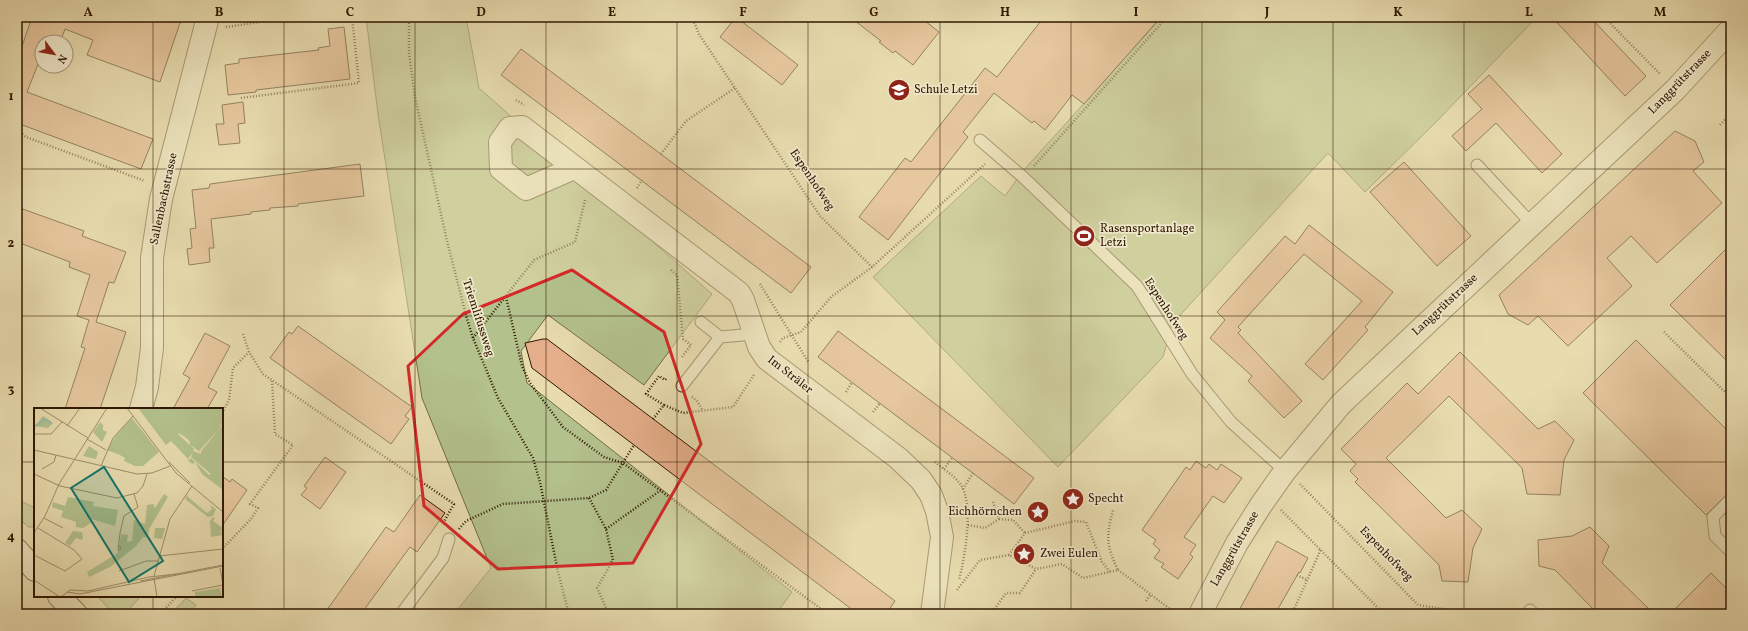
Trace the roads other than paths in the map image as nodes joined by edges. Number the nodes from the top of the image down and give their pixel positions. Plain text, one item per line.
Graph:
1 (207, 21) edge
2 (1731, 29) edge
3 (980, 140) dead end
4 (1477, 165) dead end
5 (574, 168) dead end
6 (1532, 224) junction
7 (701, 322) dead end
8 (754, 334) junction
9 (720, 337) junction
10 (682, 386) dead end
11 (141, 408) edge
12 (1290, 474) junction
13 (1731, 499) edge
14 (449, 539) road end
15 (17, 550) edge
16 (1731, 552) edge
17 (34, 569) edge
18 (60, 597) edge
19 (76, 614) edge
20 (401, 614) edge
21 (932, 614) edge
22 (1200, 614) edge

1 - 11 street, Sallenbachstrasse
2 - 6 street, Langgrütstrasse
3 - 12 lane, Espenhofweg
4 - 6 lane
5 - 8 street, Im Sträler
6 - 12 street, Langgrütstrasse
7 - 9 lane
8 - 9 lane
8 - 21 street, Im Sträler
9 - 10 lane
12 - 22 street, Langgrütstrasse
13 - 16 lane
14 - 20 lane
15 - 17 street
18 - 19 street

